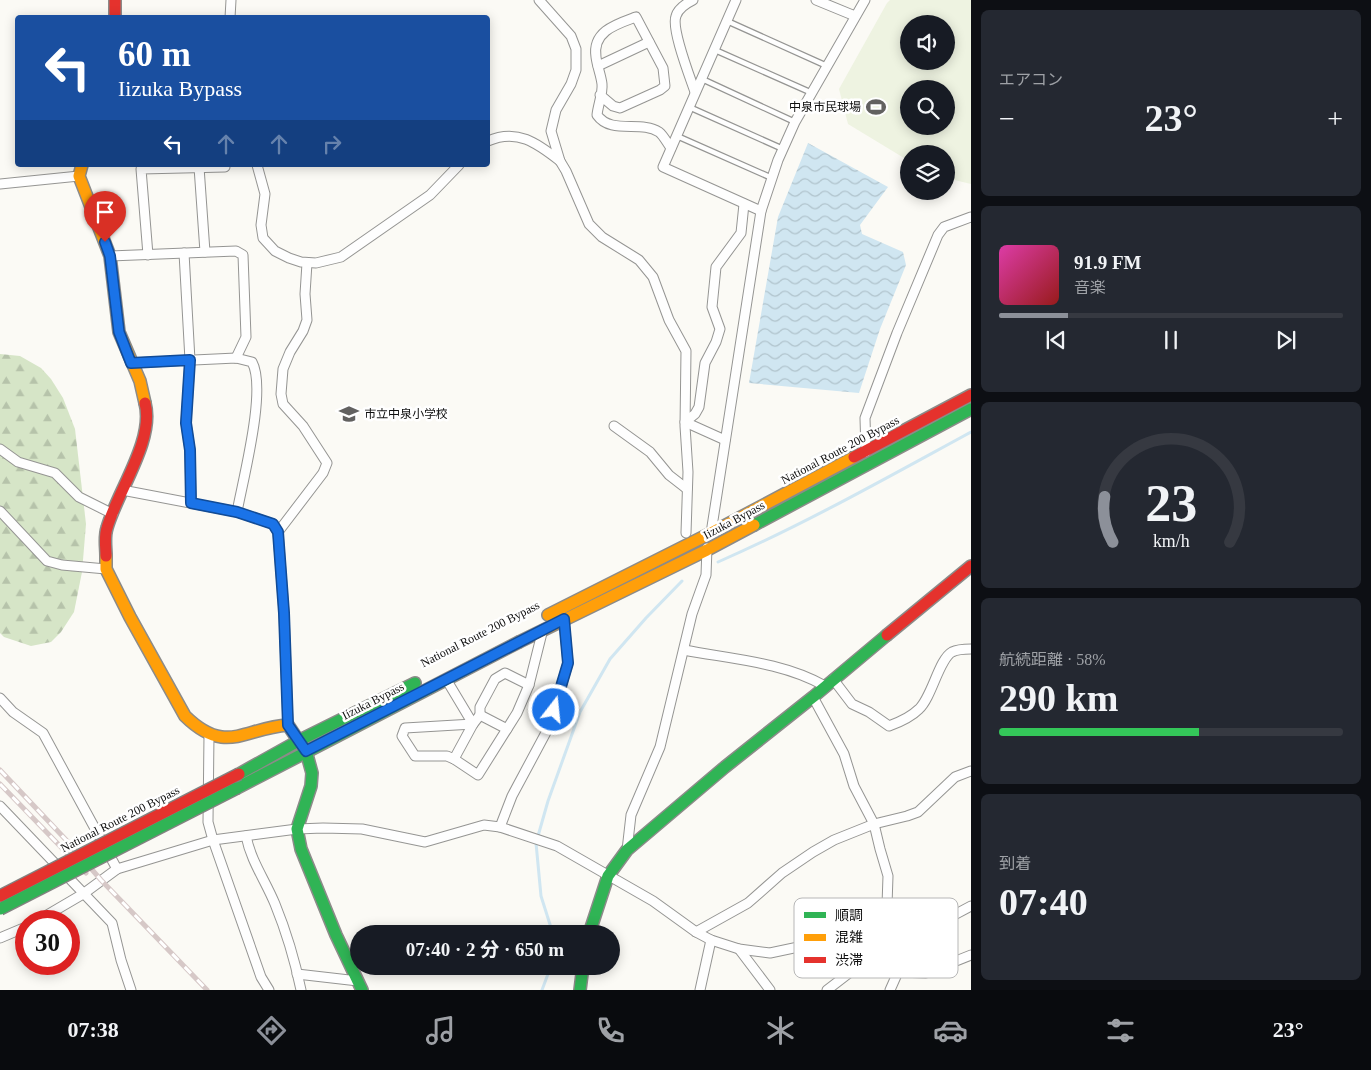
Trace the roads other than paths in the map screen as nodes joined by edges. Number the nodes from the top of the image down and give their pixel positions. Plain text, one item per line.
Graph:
1 (115, 0) edge
2 (231, 0) edge
3 (539, 0) edge
4 (693, 0) edge
5 (736, 0) edge
6 (816, 0) edge
7 (865, 0) edge
8 (116, 15) edge
9 (230, 15) edge
10 (855, 16) junction
11 (727, 21) junction
12 (649, 42) junction
13 (714, 50) junction
14 (598, 66) junction
15 (827, 66) junction
16 (702, 78) junction
17 (695, 92) junction
18 (812, 93) junction
19 (600, 95) junction
20 (689, 107) junction
21 (795, 122) junction
22 (676, 136) junction
23 (490, 140) edge
24 (671, 148) junction
25 (783, 149) junction
26 (560, 161) junction
27 (199, 167) junction
28 (225, 167) dead end
29 (257, 167) edge
30 (457, 167) edge
31 (81, 171) edge
32 (772, 178) junction
33 (0, 184) edge
34 (744, 204) junction
35 (760, 211) junction
36 (971, 217) edge
37 (204, 252) junction
38 (184, 253) junction
39 (148, 255) junction
40 (110, 256) junction
41 (307, 263) junction
42 (236, 358) junction
43 (190, 360) junction
44 (131, 363) junction
45 (971, 395) edge
46 (971, 409) edge
47 (685, 422) junction
48 (614, 426) dead end
49 (725, 440) junction
50 (0, 449) edge
51 (866, 452) junction
52 (687, 489) junction
53 (122, 490) junction
54 (191, 503) junction
55 (0, 511) edge
56 (237, 512) junction
57 (113, 514) junction
58 (278, 532) junction
59 (686, 533) dead end
60 (711, 533) junction
61 (707, 550) junction
62 (971, 566) edge
63 (106, 569) junction
64 (564, 619) junction
65 (540, 625) junction
66 (520, 629) dead end
67 (971, 649) edge
68 (684, 650) junction
69 (476, 651) dead end
70 (424, 678) dead end
71 (446, 679) junction
72 (829, 682) junction
73 (529, 685) junction
74 (813, 697) junction
75 (0, 698) edge
76 (480, 714) junction
77 (473, 724) junction
78 (288, 725) junction
79 (507, 729) junction
80 (209, 735) junction
81 (303, 746) junction
82 (454, 759) junction
83 (971, 771) edge
84 (0, 806) edge
85 (874, 824) junction
86 (500, 827) junction
87 (297, 829) junction
88 (246, 836) junction
89 (213, 840) junction
90 (627, 850) junction
91 (117, 869) junction
92 (608, 876) junction
93 (83, 894) junction
94 (0, 896) edge
95 (887, 898) edge
96 (971, 906) edge
97 (0, 909) edge
98 (55, 910) edge
99 (958, 913) edge
100 (592, 925) edge
101 (15, 932) edge
102 (696, 932) junction
103 (0, 938) edge
104 (711, 940) junction
105 (794, 948) edge
106 (739, 949) junction
107 (971, 955) edge
108 (958, 960) edge
109 (297, 974) junction
110 (582, 975) edge
111 (843, 978) edge
112 (895, 978) edge
113 (360, 985) edge
114 (130, 990) edge
115 (269, 990) edge
116 (301, 990) edge
117 (580, 990) edge
118 (700, 990) edge
119 (770, 990) edge
120 (827, 990) edge
121 (890, 990) edge

1 - 8 main road
2 - 9 street
3 - 26 street
4 - 17 street
5 - 11 street
6 - 10 street
7 - 10 street
10 - 15 street
11 - 13 street
11 - 15 lane
12 - 14 street
12 - 14 street
12 - 19 street
13 - 16 street
13 - 18 lane
14 - 19 street
15 - 18 street
16 - 17 street
16 - 21 lane
17 - 20 street
18 - 21 street
19 - 24 street
20 - 22 street
20 - 25 lane
21 - 25 street
22 - 24 street
22 - 32 lane
23 - 26 street
24 - 34 street
25 - 32 street
26 - 47 street
27 - 28 street
27 - 37 street
27 - 39 street
29 - 41 street
30 - 41 street
31 - 33 street
31 - 40 main road
32 - 35 street
34 - 35 street
34 - 47 street
35 - 49 street
36 - 51 street
37 - 38 street
37 - 42 street
38 - 39 street
38 - 43 street
39 - 40 street
40 - 44 main road
41 - 58 street
42 - 43 street
42 - 56 street
43 - 44 street
43 - 54 street
44 - 53 main road
45 - 51 main road, National Route 200 Bypass
46 - 61 main road, Iizuka Bypass
47 - 49 street
47 - 52 street
48 - 52 street
49 - 60 street
50 - 57 street
51 - 60 main road, National Route 200 Bypass
52 - 59 street
53 - 54 street
53 - 57 main road
54 - 56 street
55 - 63 street
56 - 58 street
57 - 63 main road
58 - 78 street
60 - 61 street
60 - 65 main road, National Route 200 Bypass
61 - 64 main road, Iizuka Bypass
61 - 68 street
62 - 72 main road
63 - 80 main road
64 - 65 main road, Iizuka Bypass
64 - 86 street
65 - 71 main road, Iizuka Bypass
65 - 73 street
66 - 69 main road, National Route 200 Bypass
67 - 72 street
68 - 72 street
68 - 90 street
70 - 81 main road, National Route 200 Bypass
71 - 77 street
71 - 81 main road, Iizuka Bypass
72 - 74 main road
73 - 76 street
73 - 79 street
74 - 85 street
74 - 90 main road
75 - 91 street
76 - 77 street
76 - 79 street
77 - 82 street
77 - 82 street
78 - 80 main road
78 - 81 main road
79 - 82 street
80 - 89 street
81 - 87 main road
81 - 94 main road, National Route 200 Bypass, bridge
81 - 97 main road, Iizuka Bypass, bridge
83 - 85 street
84 - 93 street
85 - 95 street
85 - 102 street
86 - 87 street
86 - 92 street
87 - 88 street
87 - 113 main road
88 - 89 street
88 - 109 street
89 - 91 street
89 - 115 street
90 - 92 main road
91 - 93 street
92 - 100 main road
92 - 102 street
93 - 98 street
93 - 114 street
96 - 99 street
101 - 103 street
102 - 104 street
104 - 106 street
104 - 118 street
105 - 106 street
106 - 119 street
107 - 108 street
109 - 113 street
109 - 116 street
110 - 117 main road
111 - 120 street
112 - 121 street

